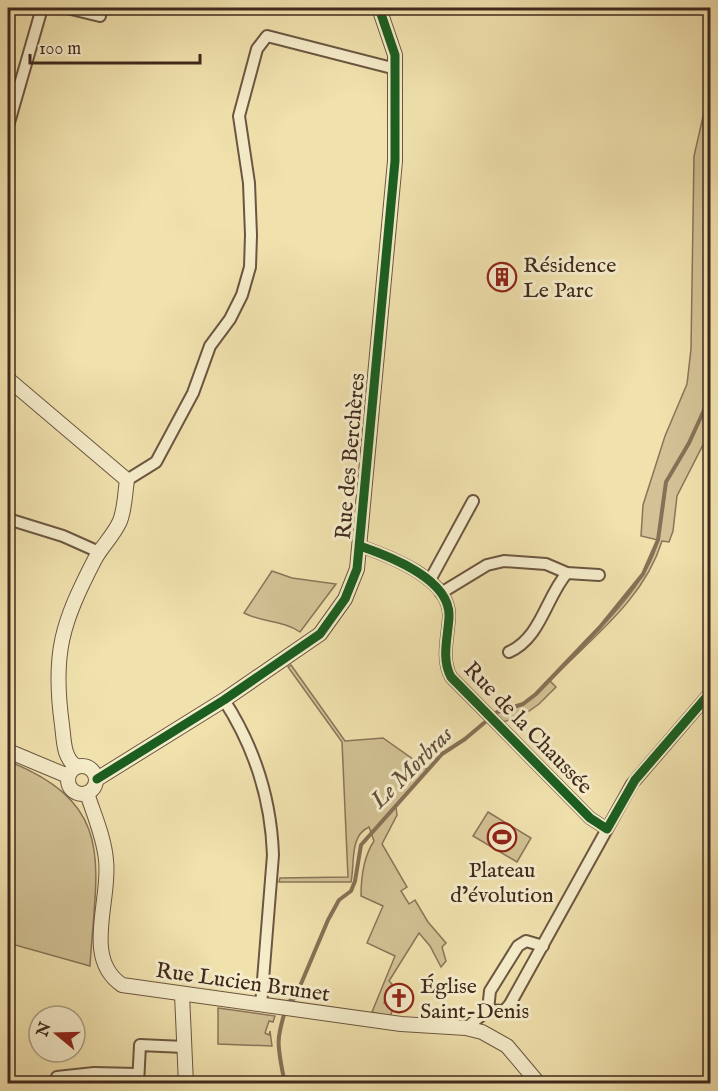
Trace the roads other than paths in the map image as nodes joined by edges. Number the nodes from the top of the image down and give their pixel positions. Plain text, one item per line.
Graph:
1 (42, 8) edge
2 (67, 8) edge
3 (379, 8) edge
4 (84, 10) edge
5 (100, 16) dead end
6 (391, 67) junction
7 (8, 126) edge
8 (8, 379) edge
9 (127, 480) junction
10 (473, 501) dead end
11 (8, 519) edge
12 (360, 546) junction
13 (99, 552) junction
14 (567, 573) junction
15 (599, 575) dead end
16 (430, 580) junction
17 (441, 593) junction
18 (509, 652) dead end
19 (710, 693) edge
20 (224, 699) junction
21 (8, 751) edge
22 (72, 771) junction
23 (97, 780) junction
24 (87, 793) junction
25 (607, 829) junction
26 (543, 946) junction
27 (182, 994) junction
28 (261, 1005) junction
29 (488, 1010) junction
30 (466, 1028) junction
31 (184, 1047) junction
32 (57, 1077) dead end
33 (138, 1079) edge
34 (186, 1083) edge
35 (539, 1083) edge

1 - 7 street
2 - 4 street
3 - 6 street, Rue des Berchères
4 - 5 street
6 - 9 street
6 - 12 street, Rue des Berchères
8 - 9 street
9 - 13 street
10 - 16 street
11 - 13 street
12 - 16 street, Rue de la Chaussée
12 - 20 street, Rue des Berchères
13 - 22 street
14 - 15 street
14 - 17 street
14 - 18 street
16 - 17 street, Rue de la Chaussée
17 - 25 street, Rue de la Chaussée
19 - 25 street
20 - 23 street, Rue des Berchères
20 - 28 street
21 - 22 street
22 - 23 street
22 - 24 street
23 - 24 street
24 - 27 street, Rue Lucien Brunet
25 - 26 street
26 - 29 street
26 - 29 street
27 - 28 street, Rue Lucien Brunet
27 - 31 street
28 - 30 street, Rue Lucien Brunet
29 - 30 street
30 - 35 street, Rue Lucien Brunet
31 - 33 street
31 - 34 street
32 - 33 street

